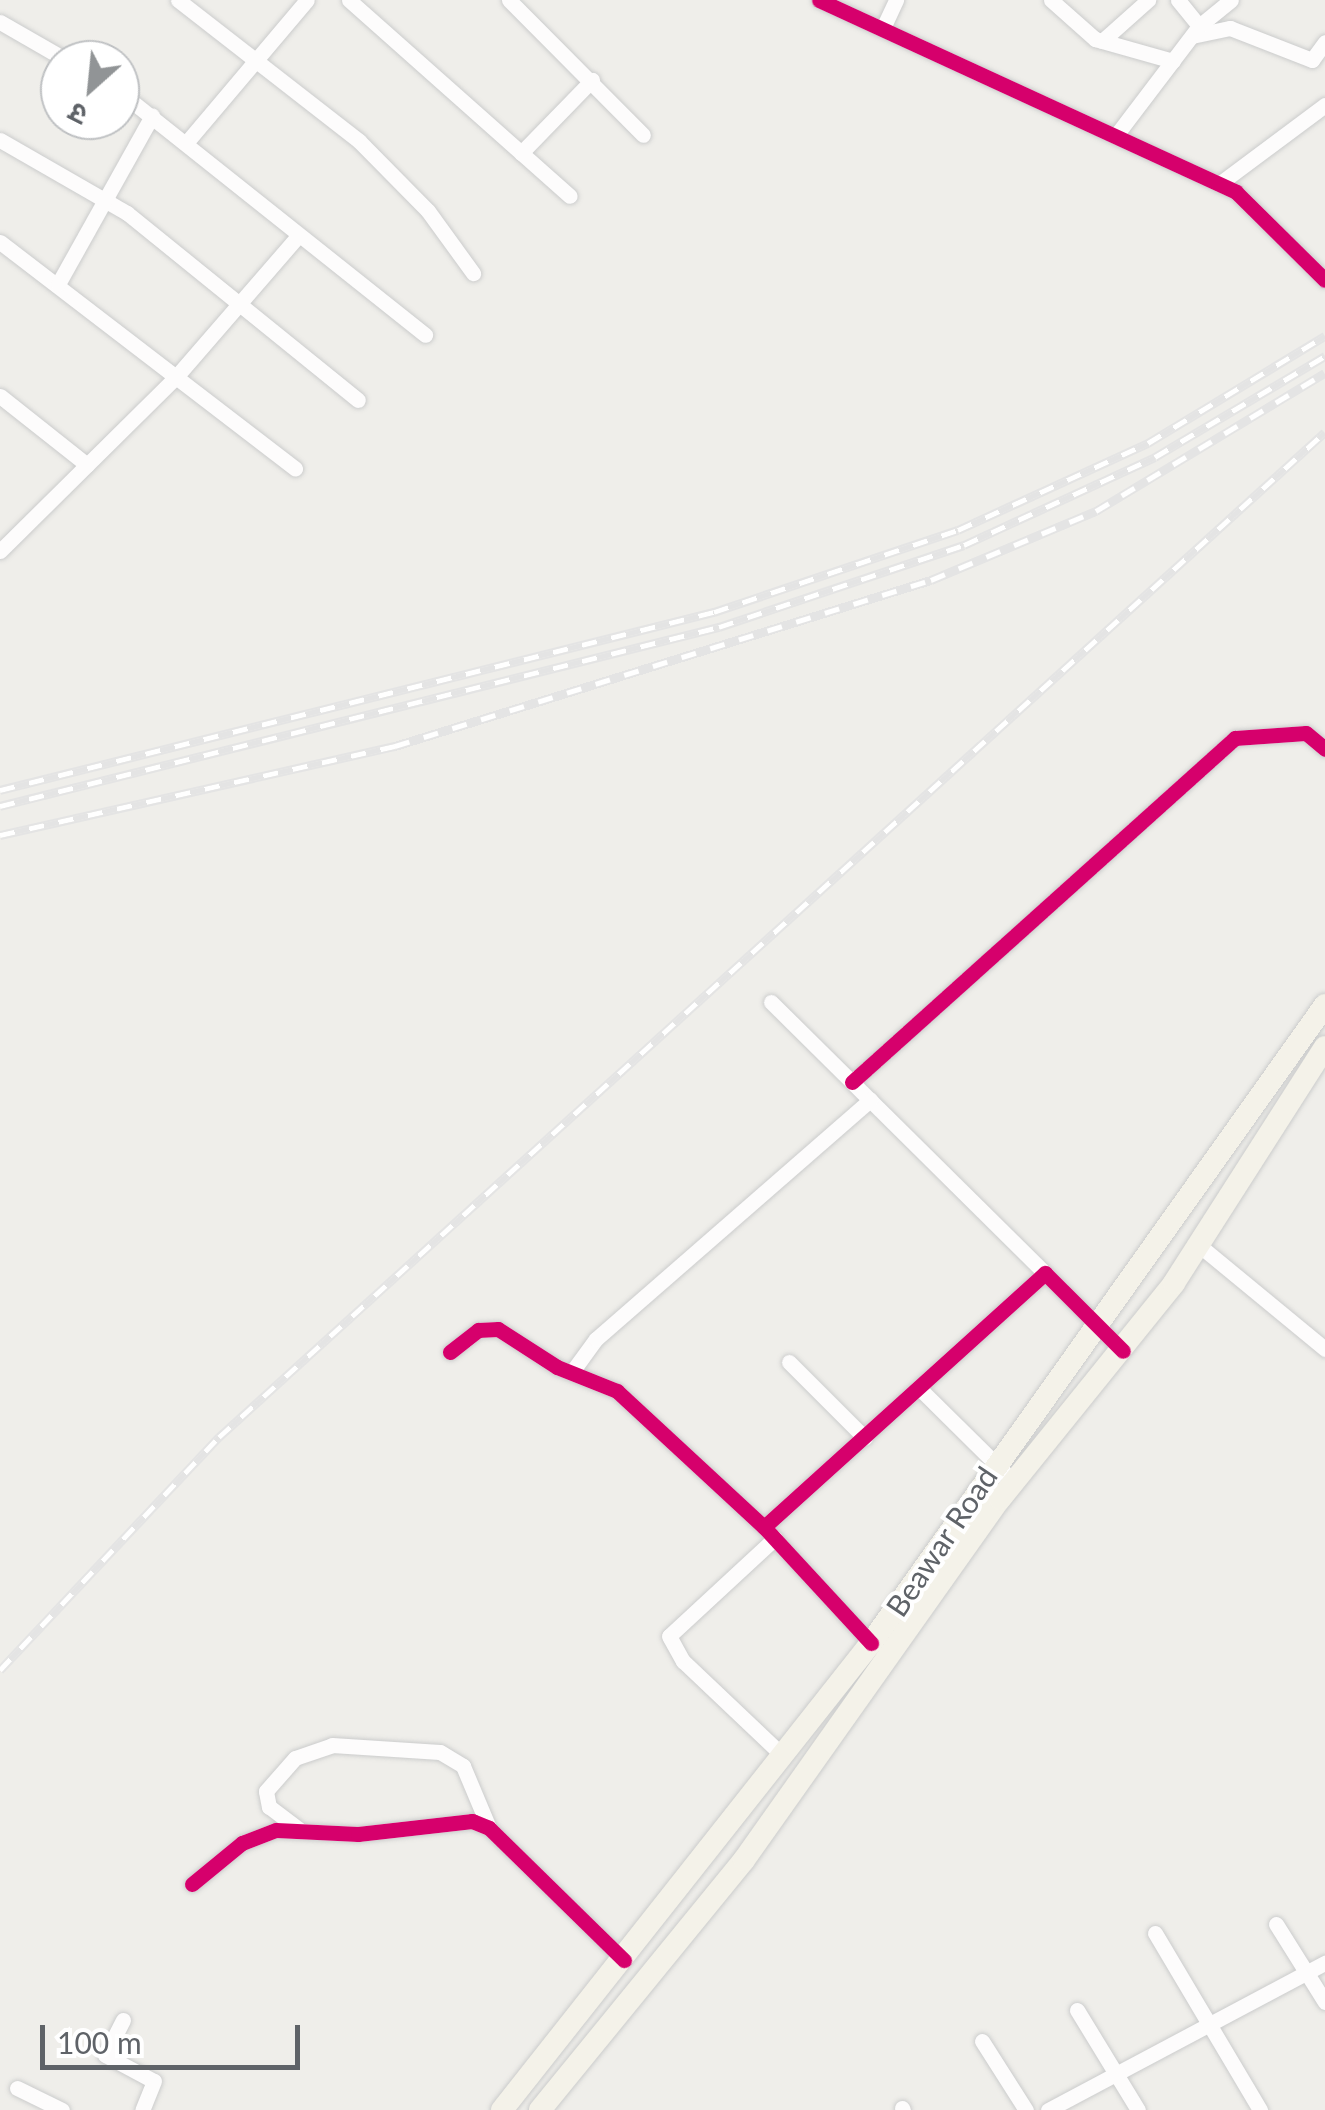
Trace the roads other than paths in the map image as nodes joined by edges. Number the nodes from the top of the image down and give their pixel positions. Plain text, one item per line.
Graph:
1 (178, 0) edge
2 (307, 0) edge
3 (349, 0) edge
4 (510, 0) edge
5 (819, 0) edge
6 (896, 0) edge
7 (1050, 0) edge
8 (1148, 0) edge
9 (1178, 0) edge
10 (1232, 0) edge
11 (0, 22) edge
12 (883, 28) junction
13 (1195, 31) junction
14 (1102, 41) junction
15 (1325, 42) edge
16 (40, 45) edge
17 (258, 58) junction
18 (1173, 61) junction
19 (592, 80) junction
20 (1325, 105) edge
21 (140, 107) edge
22 (152, 116) junction
23 (1117, 134) junction
24 (643, 135) dead end
25 (0, 140) edge
26 (186, 143) junction
27 (521, 153) junction
28 (1219, 184) junction
29 (570, 196) dead end
30 (106, 200) junction
31 (299, 235) junction
32 (0, 242) edge
33 (1321, 270) edge
34 (473, 274) dead end
35 (58, 284) junction
36 (240, 302) junction
37 (425, 335) dead end
38 (175, 378) junction
39 (0, 396) edge
40 (358, 400) dead end
41 (88, 465) junction
42 (295, 468) dead end
43 (0, 550) edge
44 (1325, 749) edge
45 (770, 1002) dead end
46 (1325, 1005) edge
47 (1325, 1047) edge
48 (852, 1082) junction
49 (870, 1100) junction
50 (1200, 1246) junction
51 (1045, 1273) junction
52 (1099, 1326) junction
53 (1325, 1350) edge
54 (1123, 1351) junction
55 (450, 1352) dead end
56 (789, 1362) dead end
57 (574, 1369) junction
58 (919, 1388) junction
59 (866, 1438) junction
60 (993, 1463) junction
61 (1015, 1480) junction
62 (769, 1532) junction
63 (871, 1643) junction
64 (782, 1756) junction
65 (489, 1828) junction
66 (300, 1830) junction
67 (192, 1884) dead end
68 (1276, 1924) dead end
69 (1155, 1934) dead end
70 (624, 1960) junction
71 (1325, 1963) edge
72 (1306, 1973) junction
73 (1325, 2002) edge
74 (1077, 2010) dead end
75 (123, 2020) dead end
76 (1212, 2023) junction
77 (982, 2042) dead end
78 (1116, 2074) junction
79 (16, 2088) dead end
80 (62, 2110) edge
81 (142, 2110) edge
82 (502, 2110) edge
83 (540, 2110) edge
84 (1026, 2110) edge
85 (1048, 2110) edge
86 (1138, 2110) edge
87 (1260, 2110) edge

1 - 17 street
2 - 17 street
3 - 27 street
4 - 19 street
5 - 12 street
6 - 12 street
7 - 14 street
8 - 14 street
9 - 13 street
10 - 13 street
11 - 16 street
12 - 23 street
13 - 15 street
13 - 18 street
14 - 18 street
17 - 26 street
17 - 34 street
18 - 23 street
19 - 24 street
19 - 27 street
20 - 28 street
21 - 22 street
22 - 26 street
22 - 30 street
23 - 28 street
25 - 30 street
26 - 31 street
27 - 29 street
28 - 33 street
30 - 35 street
30 - 36 street
31 - 36 street
31 - 37 street
32 - 35 street
35 - 38 street
36 - 38 street
36 - 40 street
38 - 41 street
38 - 42 street
39 - 41 street
41 - 43 street
44 - 48 street
45 - 48 street
46 - 52 main road, Beawar Road
47 - 50 main road, Beawar Road
48 - 49 street
49 - 51 street
49 - 57 street
50 - 53 street
50 - 54 main road, Beawar Road
51 - 52 street
51 - 58 street
52 - 54 street
52 - 60 main road, Beawar Road
54 - 61 main road, Beawar Road
55 - 57 street
56 - 59 street
57 - 62 street
58 - 59 street
58 - 60 street
59 - 62 street
60 - 61 street
60 - 63 main road, Beawar Road
61 - 83 main road, Beawar Road
62 - 63 street
62 - 64 street
63 - 64 main road, Beawar Road
64 - 70 main road, Beawar Road
65 - 66 street
65 - 66 street
65 - 70 street
66 - 67 street
68 - 72 street
69 - 76 street
70 - 82 main road, Beawar Road
71 - 72 street
72 - 73 street
72 - 76 street
74 - 78 street
75 - 81 street
76 - 78 street
76 - 87 street
77 - 84 street
78 - 85 street
78 - 86 street
79 - 80 street

